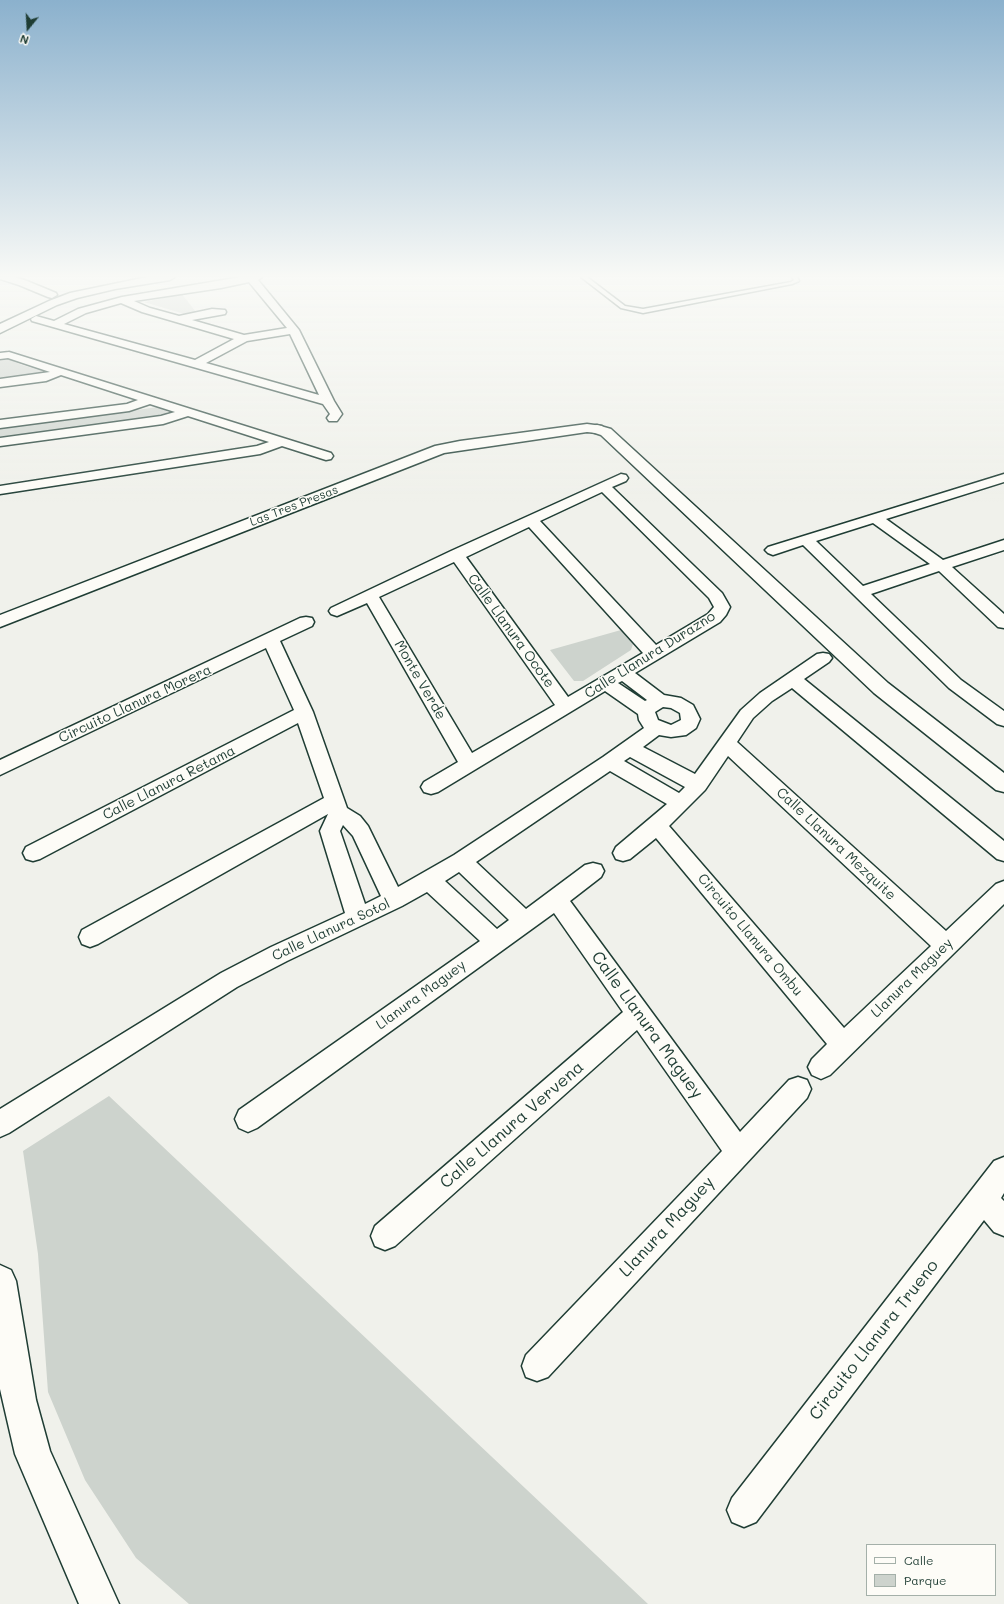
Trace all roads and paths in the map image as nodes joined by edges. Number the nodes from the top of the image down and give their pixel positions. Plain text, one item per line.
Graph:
1 (153, 352) edge
2 (218, 352) edge
3 (304, 352) edge
4 (0, 356) edge
5 (196, 364) junction
6 (60, 372) junction
7 (0, 383) edge
8 (149, 400) junction
9 (328, 401) junction
10 (187, 412) junction
11 (333, 418) dead end
12 (0, 424) edge
13 (0, 442) edge
14 (282, 442) junction
15 (326, 456) dead end
16 (621, 478) dead end
17 (1004, 478) edge
18 (604, 487) junction
19 (0, 490) edge
20 (875, 518) junction
21 (532, 521) junction
22 (806, 540) junction
23 (1004, 545) edge
24 (773, 550) dead end
25 (456, 554) junction
26 (942, 566) junction
27 (860, 592) junction
28 (370, 595) junction
29 (337, 611) dead end
30 (0, 621) edge
31 (306, 622) dead end
32 (1004, 623) edge
33 (271, 640) junction
34 (654, 654) junction
35 (823, 658) dead end
36 (623, 673) junction
37 (792, 679) junction
38 (606, 683) junction
39 (566, 707) junction
40 (304, 712) junction
41 (654, 713) junction
42 (1004, 720) edge
43 (726, 743) junction
44 (630, 748) junction
45 (610, 762) junction
46 (469, 764) junction
47 (0, 768) edge
48 (1004, 784) edge
49 (698, 785) junction
50 (430, 787) dead end
51 (681, 803) junction
52 (337, 807) junction
53 (657, 825) junction
54 (33, 853) dead end
55 (623, 853) dead end
56 (1004, 853) edge
57 (461, 861) junction
58 (593, 871) dead end
59 (429, 880) junction
60 (1004, 890) edge
61 (556, 899) junction
62 (394, 900) junction
63 (358, 917) junction
64 (525, 922) junction
65 (90, 937) dead end
66 (496, 942) junction
67 (946, 946) junction
68 (638, 1014) junction
69 (843, 1045) junction
70 (821, 1067) dead end
71 (798, 1089) dead end
72 (248, 1119) dead end
73 (0, 1124) edge
74 (738, 1151) junction
75 (1004, 1170) edge
76 (983, 1199) junction
77 (1004, 1222) edge
78 (385, 1236) dead end
79 (0, 1281) edge
80 (537, 1366) dead end
81 (744, 1510) dead end
82 (99, 1604) edge

1 - 5 street
2 - 5 street
3 - 9 street
4 - 6 street
5 - 9 street
6 - 7 street
6 - 8 street
8 - 10 street
8 - 12 street
9 - 11 street
10 - 13 street
10 - 14 street
14 - 15 street
14 - 19 street
16 - 18 street
17 - 20 street
18 - 21 street
18 - 34 street, Calle Llanura Durazno
20 - 22 street
20 - 26 street
21 - 25 street
21 - 34 street
22 - 24 street
22 - 27 street
23 - 26 street
25 - 28 street
25 - 39 street, Calle Llanura Ocote
26 - 27 street
26 - 32 street
27 - 42 street
28 - 29 street
28 - 46 street, Monte Verde
30 - 48 street, Las Tres Presas
31 - 33 street, Circuito Llanura Morera
33 - 40 street
33 - 47 street, Circuito Llanura Morera
34 - 36 street, Calle Llanura Durazno
35 - 37 street
36 - 38 street, Calle Llanura Durazno
36 - 41 street
37 - 43 street
37 - 56 street
38 - 39 street, Calle Llanura Durazno
38 - 41 street
39 - 46 street, Calle Llanura Durazno
40 - 52 street
40 - 54 street, Calle Llanura Retama
41 - 44 street, Calle Llanura Sotol
43 - 49 street
43 - 67 street, Calle Llanura Mezquite
44 - 45 street, Calle Llanura Sotol
44 - 49 street
45 - 51 street
45 - 57 street, Calle Llanura Sotol
46 - 50 street, Calle Llanura Durazno
49 - 51 street
51 - 53 street
52 - 62 street
52 - 63 street
52 - 65 street
53 - 55 street
53 - 69 street, Circuito Llanura Ombu
57 - 59 street, Calle Llanura Sotol
57 - 64 street
58 - 61 street, Llanura Maguey
59 - 62 street, Calle Llanura Sotol
59 - 66 street
60 - 67 street, Llanura Maguey
61 - 64 street, Llanura Maguey
61 - 68 street, Calle Llanura Maguey
62 - 63 street, Calle Llanura Sotol
63 - 73 street, Calle Llanura Sotol
64 - 66 street, Llanura Maguey
66 - 72 street, Llanura Maguey
67 - 69 street, Llanura Maguey
68 - 74 street, Calle Llanura Maguey
68 - 78 street, Calle Llanura Vervena
69 - 70 street, Llanura Maguey
71 - 74 street, Llanura Maguey
74 - 80 street, Llanura Maguey
75 - 76 street, Circuito Llanura Trueno
76 - 77 street
76 - 81 street, Circuito Llanura Trueno
79 - 82 street

